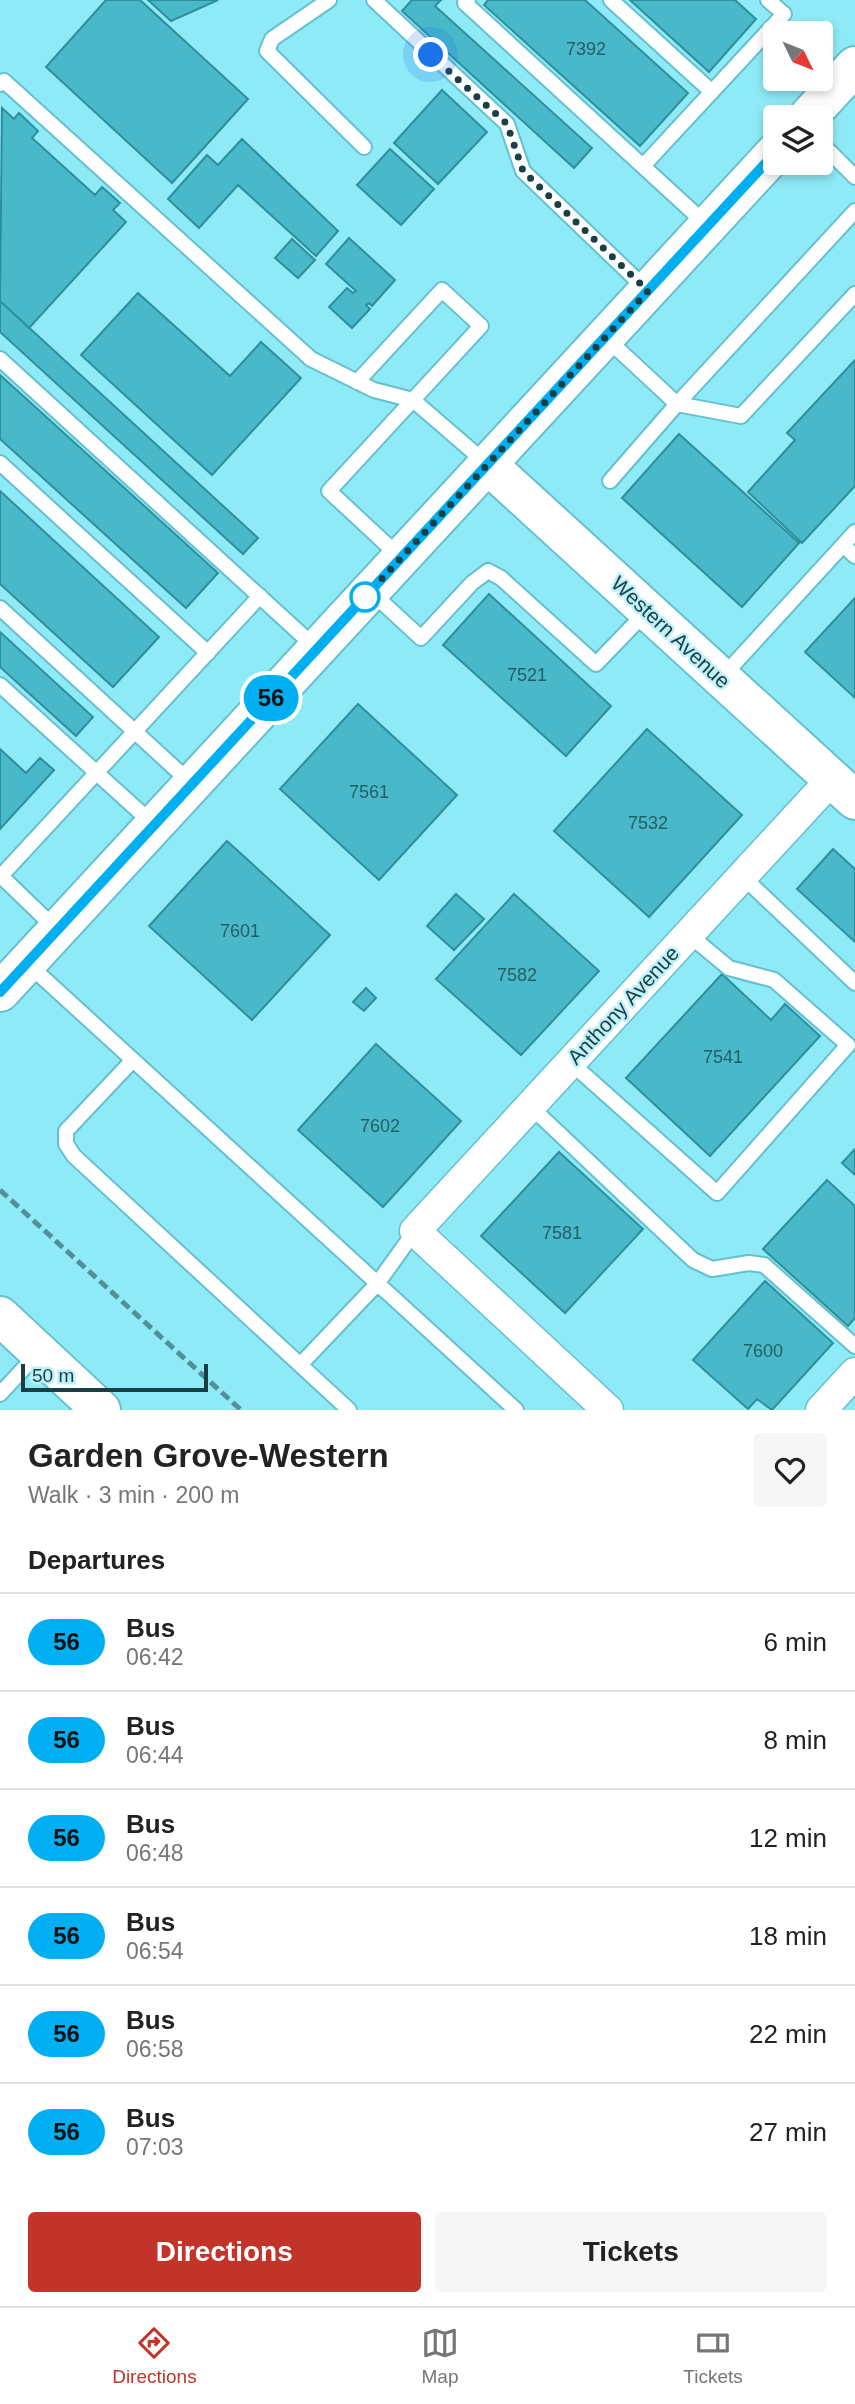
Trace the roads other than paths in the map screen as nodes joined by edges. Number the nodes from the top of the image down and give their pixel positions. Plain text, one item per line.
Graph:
1 (329, 0) edge
2 (374, 0) edge
3 (468, 0) edge
4 (611, 0) edge
5 (768, 0) edge
6 (855, 66) edge
7 (0, 84) edge
8 (712, 92) junction
9 (819, 105) edge
10 (363, 147) dead end
11 (833, 155) edge
12 (643, 166) junction
13 (763, 166) edge
14 (855, 177) edge
15 (855, 211) edge
16 (708, 226) junction
17 (648, 291) junction
18 (855, 294) edge
19 (605, 337) junction
20 (0, 359) edge
21 (357, 382) junction
22 (413, 400) junction
23 (677, 404) junction
24 (0, 463) edge
25 (487, 464) junction
26 (610, 481) dead end
27 (855, 533) edge
28 (843, 545) junction
29 (855, 556) edge
30 (401, 558) junction
31 (370, 591) junction
32 (260, 596) junction
33 (0, 608) edge
34 (648, 610) junction
35 (317, 649) junction
36 (208, 653) junction
37 (721, 678) junction
38 (0, 685) edge
39 (135, 732) junction
40 (97, 773) junction
41 (192, 784) junction
42 (843, 789) edge
43 (154, 825) junction
44 (742, 876) junction
45 (57, 930) junction
46 (688, 934) junction
47 (26, 963) junction
48 (855, 983) edge
49 (0, 992) edge
50 (132, 1061) junction
51 (570, 1062) junction
52 (530, 1106) junction
53 (415, 1231) junction
54 (377, 1284) junction
55 (0, 1315) edge
56 (855, 1346) edge
57 (40, 1352) junction
58 (300, 1365) junction
59 (855, 1373) edge
60 (0, 1394) edge
61 (101, 1410) edge
62 (349, 1410) edge
63 (516, 1410) edge
64 (608, 1410) edge
65 (821, 1410) edge

1 - 10 lane
2 - 17 lane
3 - 12 lane
4 - 8 lane
5 - 8 lane
6 - 9 main road
7 - 21 lane
8 - 12 lane
11 - 14 lane
12 - 16 lane
13 - 16 main road
15 - 23 lane
16 - 17 main road
17 - 19 main road
18 - 23 lane
19 - 23 lane
19 - 25 main road
20 - 32 lane
21 - 22 lane
21 - 22 lane
22 - 25 lane
22 - 30 lane
23 - 26 lane
24 - 36 lane
25 - 30 main road
25 - 34 main road, Western Avenue
27 - 28 lane
28 - 29 lane
28 - 37 lane
30 - 31 main road
31 - 34 lane
31 - 35 main road
32 - 35 lane
32 - 36 lane
33 - 39 lane
34 - 37 main road, Western Avenue
35 - 41 main road
36 - 39 lane
37 - 42 main road, Western Avenue
38 - 40 lane
39 - 40 lane
39 - 41 lane
40 - 43 lane
40 - 45 lane
41 - 43 main road
42 - 44 street, Anthony Avenue
43 - 45 main road
44 - 46 street, Anthony Avenue
44 - 48 lane
45 - 47 main road
46 - 51 street, Anthony Avenue
46 - 51 lane
47 - 49 main road
47 - 50 lane
50 - 54 lane
50 - 58 lane
51 - 52 street, Anthony Avenue
52 - 53 street, Anthony Avenue
52 - 56 lane
53 - 54 lane
53 - 64 street
54 - 58 lane
54 - 63 lane
55 - 57 main road
57 - 60 lane
57 - 61 main road
58 - 62 lane
59 - 65 street

